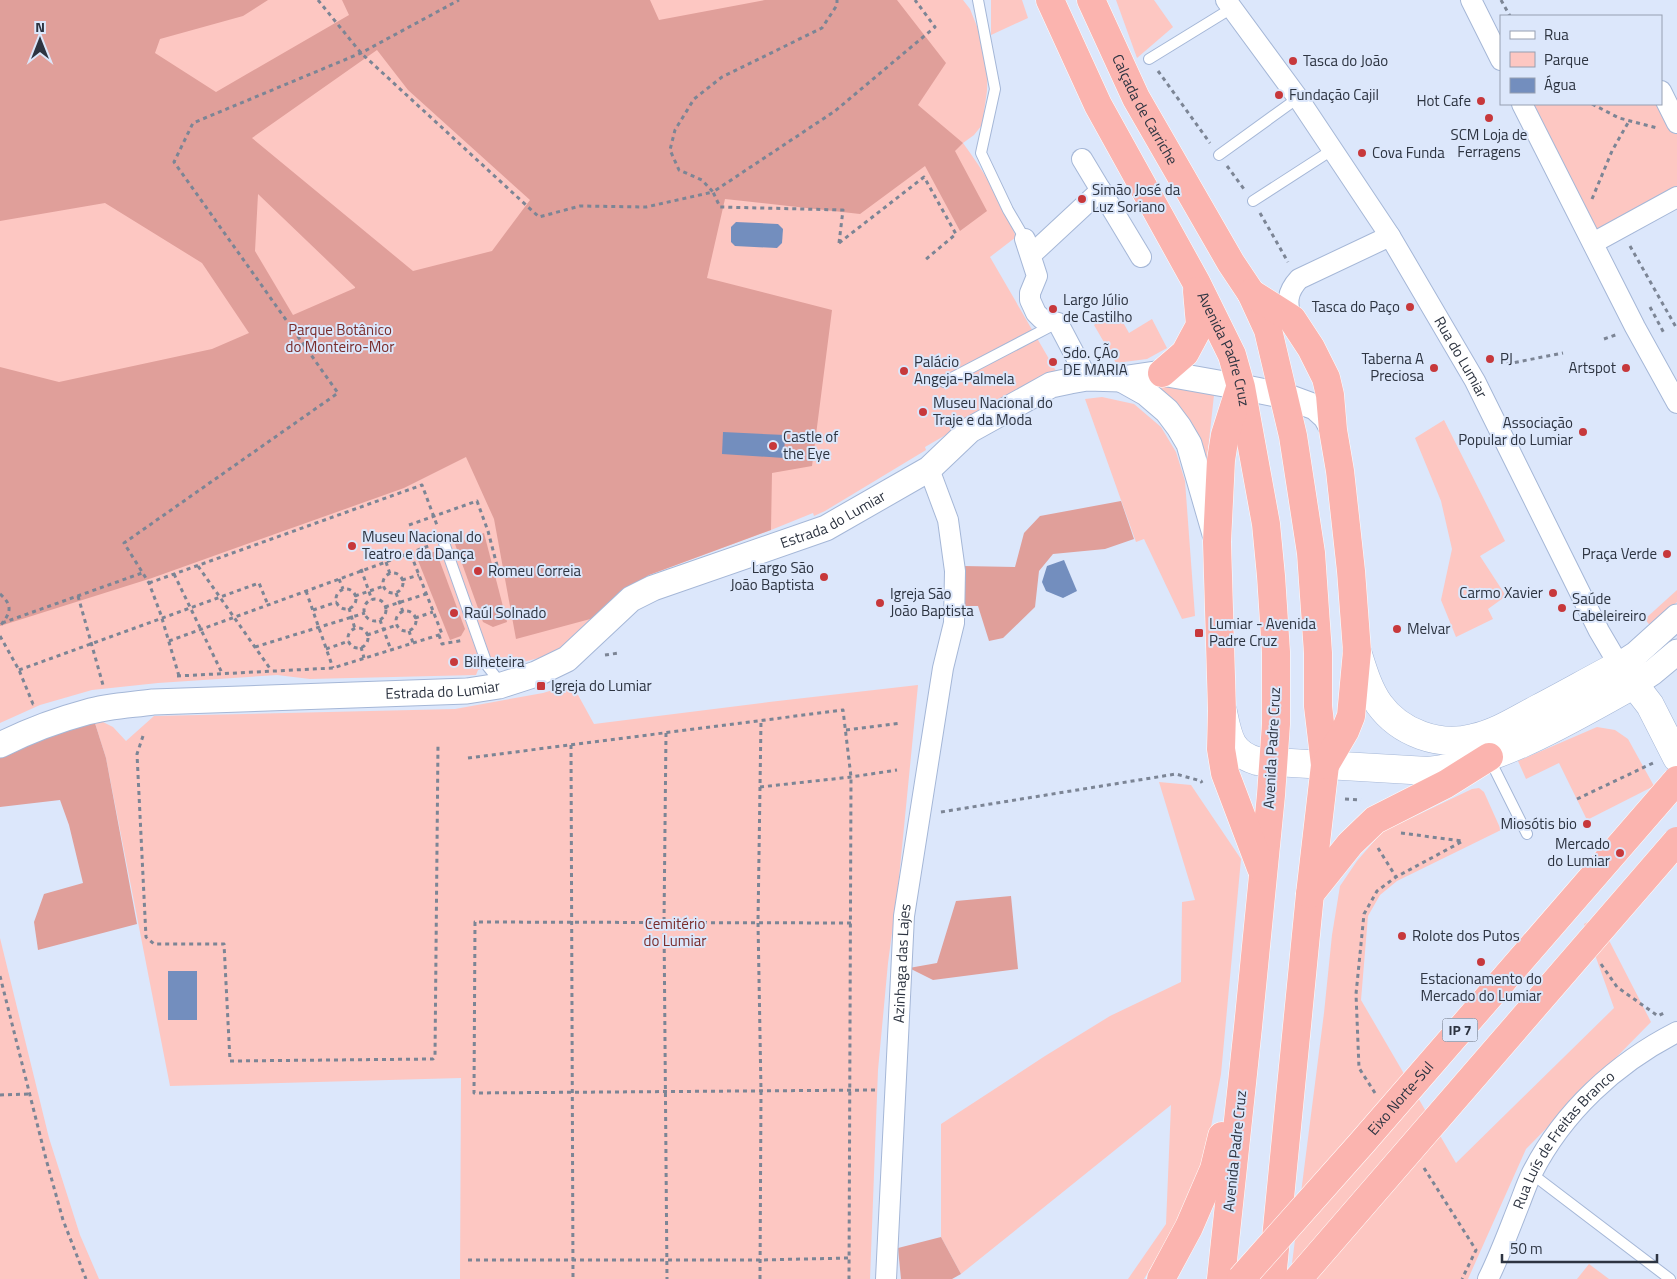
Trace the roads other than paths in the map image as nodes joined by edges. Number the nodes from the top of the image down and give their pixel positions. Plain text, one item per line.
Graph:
1 (978, 0) edge
2 (1050, 0) edge
3 (1091, 0) edge
4 (1472, 0) edge
5 (1229, 4) edge
6 (1500, 58) edge
7 (1149, 59) dead end
8 (1662, 95) edge
9 (1298, 98) junction
10 (1523, 105) edge
11 (1670, 126) edge
12 (1332, 150) junction
13 (1219, 155) dead end
14 (1082, 159) dead end
15 (1101, 190) junction
16 (1677, 196) edge
17 (1253, 201) dead end
18 (1390, 236) junction
19 (1592, 243) junction
20 (1028, 247) junction
21 (1141, 257) dead end
22 (1196, 282) junction
23 (1251, 293) junction
24 (1292, 319) junction
25 (1058, 323) junction
26 (1162, 373) junction
27 (1087, 378) junction
28 (1121, 379) junction
29 (944, 382) dead end
30 (1241, 387) junction
31 (1285, 396) junction
32 (1677, 403) edge
33 (1333, 430) junction
34 (928, 469) junction
35 (443, 540) road end
36 (1217, 542) junction
37 (1677, 617) edge
38 (1357, 651) junction
39 (1677, 652) edge
40 (1627, 674) junction
41 (499, 686) junction
42 (1222, 711) junction
43 (0, 744) edge
44 (1489, 757) junction
45 (1273, 762) junction
46 (1676, 764) edge
47 (1324, 765) junction
48 (1527, 834) dead end
49 (1677, 841) edge
50 (1262, 874) junction
51 (1310, 894) junction
52 (1248, 1027) junction
53 (1677, 1032) edge
54 (1532, 1174) junction
55 (886, 1279) edge
56 (1161, 1279) edge
57 (1221, 1279) edge
58 (1241, 1279) edge
59 (1272, 1279) edge
60 (1298, 1279) edge
61 (1488, 1279) edge
62 (1670, 1279) edge

1 - 20 lane
2 - 22 highway, Avenida Padre Cruz
3 - 23 highway, Calçada de Carriche
4 - 6 street
5 - 7 lane
5 - 9 street, Rua do Lumiar
8 - 11 street
9 - 12 street, Rua do Lumiar
9 - 13 lane
10 - 19 street
12 - 17 lane
12 - 18 street, Rua do Lumiar
14 - 15 street
15 - 20 street
15 - 21 street
16 - 19 street
18 - 24 street
18 - 40 street, Rua do Lumiar
19 - 32 street
20 - 25 street
22 - 26 highway
22 - 30 highway, Avenida Padre Cruz
23 - 24 highway
23 - 31 highway
24 - 33 highway
25 - 27 street
25 - 29 lane
26 - 28 street, Estrada do Lumiar
26 - 30 street, Estrada do Lumiar
27 - 28 street, Estrada do Lumiar
27 - 34 street, Estrada do Lumiar
28 - 36 street
30 - 31 street, Estrada do Lumiar
30 - 36 highway
30 - 45 highway, Avenida Padre Cruz
31 - 33 street, Estrada do Lumiar
31 - 47 highway
33 - 38 highway
34 - 41 street, Estrada do Lumiar
34 - 55 street, Azinhaga das Lajes
35 - 41 lane
36 - 42 highway
37 - 40 street
38 - 40 main road
38 - 47 highway
39 - 40 street
40 - 44 main road
40 - 46 main road, Rua do Lumiar
41 - 43 street, Estrada do Lumiar
42 - 45 main road
42 - 50 highway
44 - 47 main road
44 - 48 lane
44 - 51 highway
45 - 47 main road
45 - 50 highway, Avenida Padre Cruz
46 - 58 highway, Eixo Norte-Sul / IP 7, bridge
47 - 51 highway
49 - 60 highway, IP 7, bridge
50 - 52 highway, Avenida Padre Cruz
51 - 59 highway
52 - 56 highway
52 - 57 highway, Avenida Padre Cruz
53 - 54 street, Rua Luís de Freitas Branco
54 - 61 street, Rua Luís de Freitas Branco
54 - 62 lane

